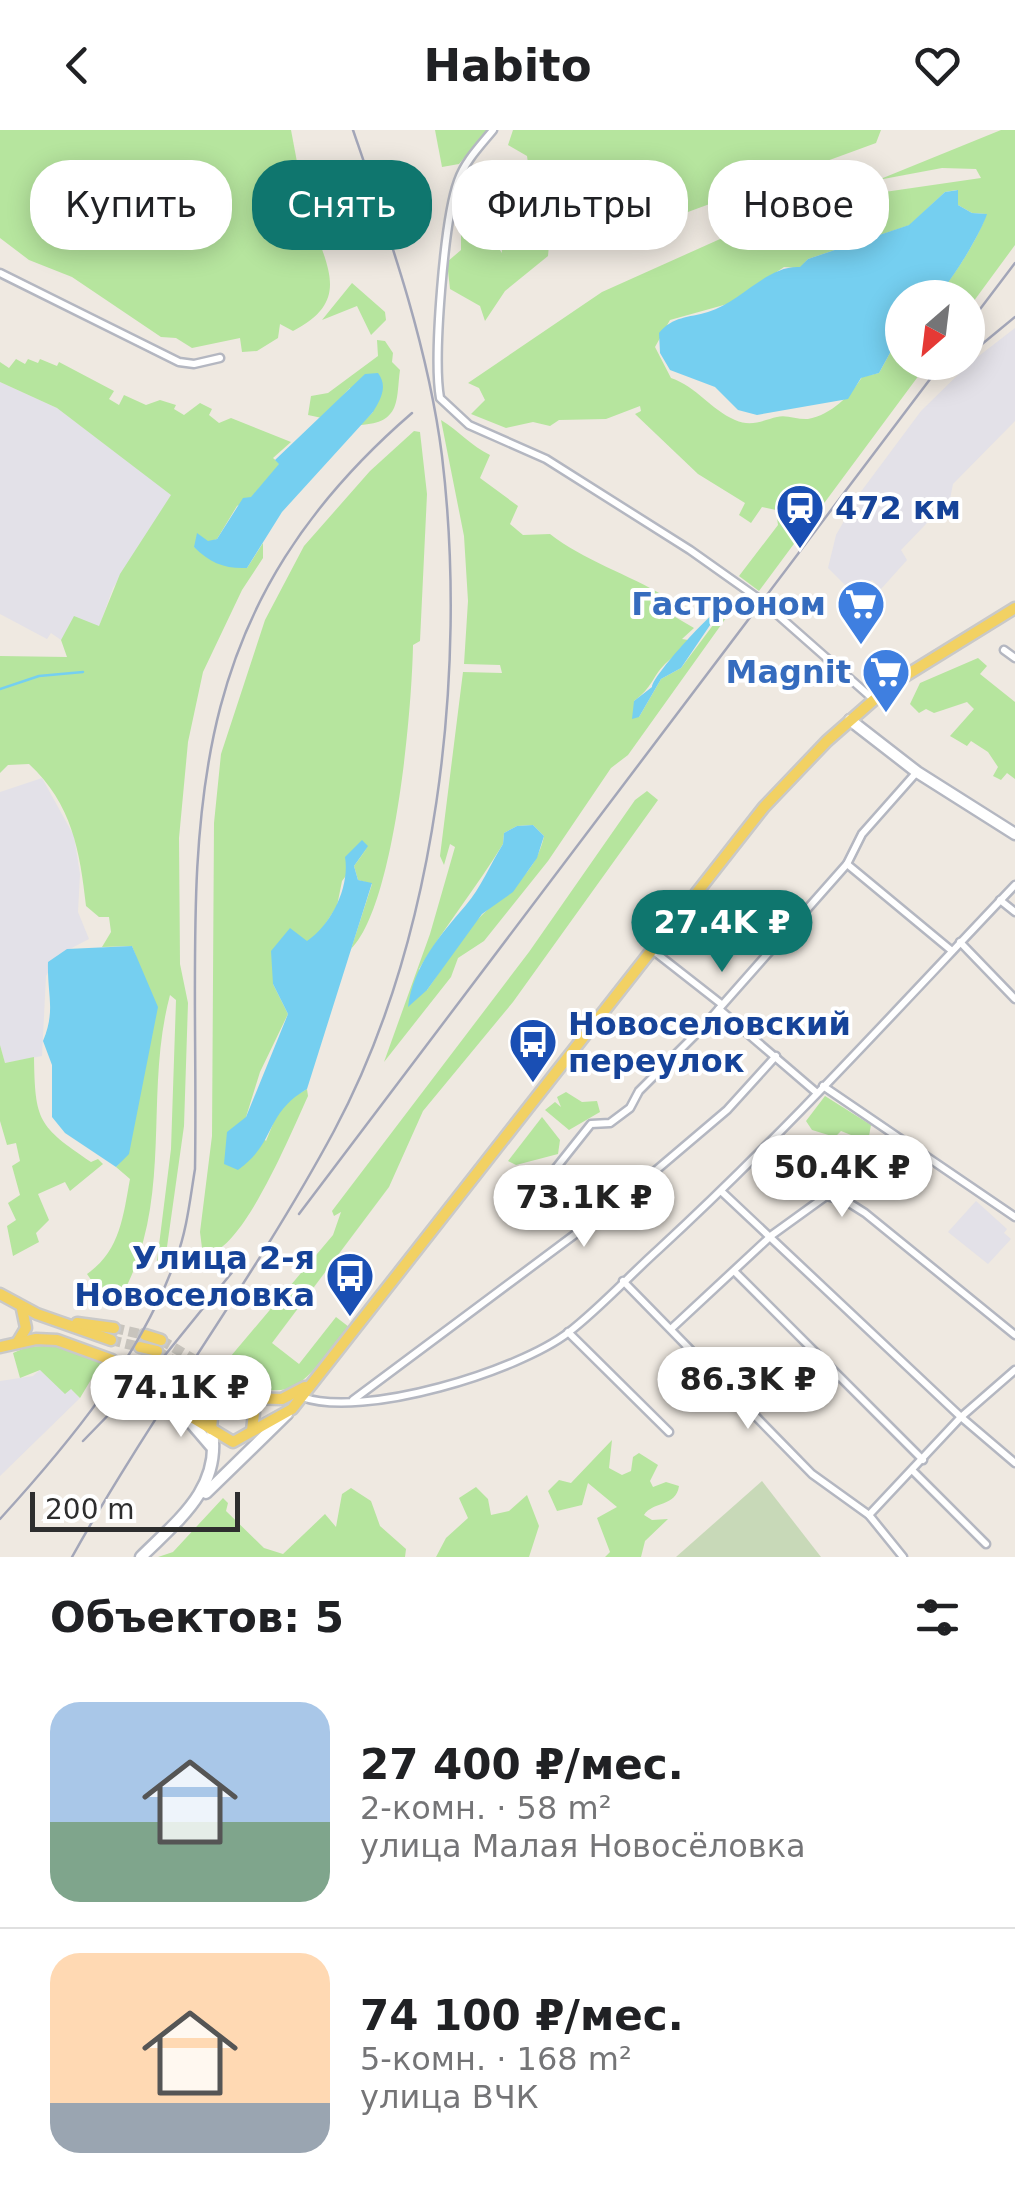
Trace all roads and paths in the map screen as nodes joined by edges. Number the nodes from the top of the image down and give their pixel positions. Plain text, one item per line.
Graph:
1 (493, 130) edge
2 (0, 273) edge
3 (220, 358) dead end
4 (1015, 608) edge
5 (1004, 650) dead end
6 (1015, 658) edge
7 (873, 699) junction
8 (850, 720) junction
9 (917, 772) junction
10 (1015, 834) edge
11 (847, 864) junction
12 (1015, 884) edge
13 (1000, 900) junction
14 (1015, 912) edge
15 (960, 942) junction
16 (650, 948) junction
17 (952, 951) junction
18 (1015, 998) edge
19 (720, 1006) junction
20 (776, 1056) junction
21 (820, 1090) junction
22 (544, 1183) dead end
23 (721, 1191) junction
24 (1015, 1217) edge
25 (772, 1235) junction
26 (734, 1272) junction
27 (623, 1281) junction
28 (7, 1300) edge
29 (672, 1328) junction
30 (568, 1332) junction
31 (112, 1334) tunnel mouth
32 (1015, 1334) edge
33 (142, 1341) tunnel mouth
34 (159, 1345) tunnel mouth
35 (4, 1347) edge
36 (112, 1360) dead end
37 (123, 1367) dead end
38 (1015, 1370) edge
39 (320, 1373) junction
40 (136, 1377) tunnel mouth
41 (238, 1397) junction
42 (302, 1397) junction
43 (274, 1400) junction
44 (352, 1400) junction
45 (292, 1409) junction
46 (961, 1418) junction
47 (212, 1430) junction
48 (668, 1432) dead end
49 (250, 1433) junction
50 (214, 1454) junction
51 (923, 1460) junction
52 (1015, 1463) edge
53 (236, 1464) junction
54 (913, 1471) junction
55 (191, 1508) junction
56 (870, 1515) junction
57 (986, 1544) dead end
58 (140, 1557) edge
59 (904, 1557) edge

1 - 7 street
2 - 3 street
4 - 7 main road
5 - 6 street
7 - 8 main road
8 - 9 main road
8 - 16 main road
9 - 10 main road
9 - 11 street
11 - 17 street
11 - 19 street
12 - 13 street
13 - 14 street
13 - 15 street
15 - 17 street
15 - 18 street
16 - 19 street
16 - 39 main road
17 - 21 street
19 - 20 street
19 - 22 street
20 - 21 street
20 - 44 street
21 - 23 street
21 - 24 street
23 - 25 street
23 - 27 street
25 - 26 street
25 - 32 street
25 - 46 street
26 - 29 street
26 - 51 street
27 - 29 street
27 - 30 street
28 - 31 main road
28 - 35 main road
29 - 56 street
30 - 44 street
30 - 48 street
33 - 34 main road
35 - 36 main road
37 - 40 main road
38 - 46 street
39 - 42 main road
39 - 43 main road
41 - 43 main road
41 - 43 main road
41 - 47 main road
41 - 49 main road
42 - 44 street
42 - 45 main road
45 - 49 main road
45 - 53 main road
46 - 51 street
46 - 52 street
47 - 49 main road
47 - 50 main road
47 - 50 main road
49 - 53 main road
50 - 55 main road
51 - 54 street
53 - 55 main road
54 - 56 street
54 - 57 street
55 - 58 main road
56 - 59 street

